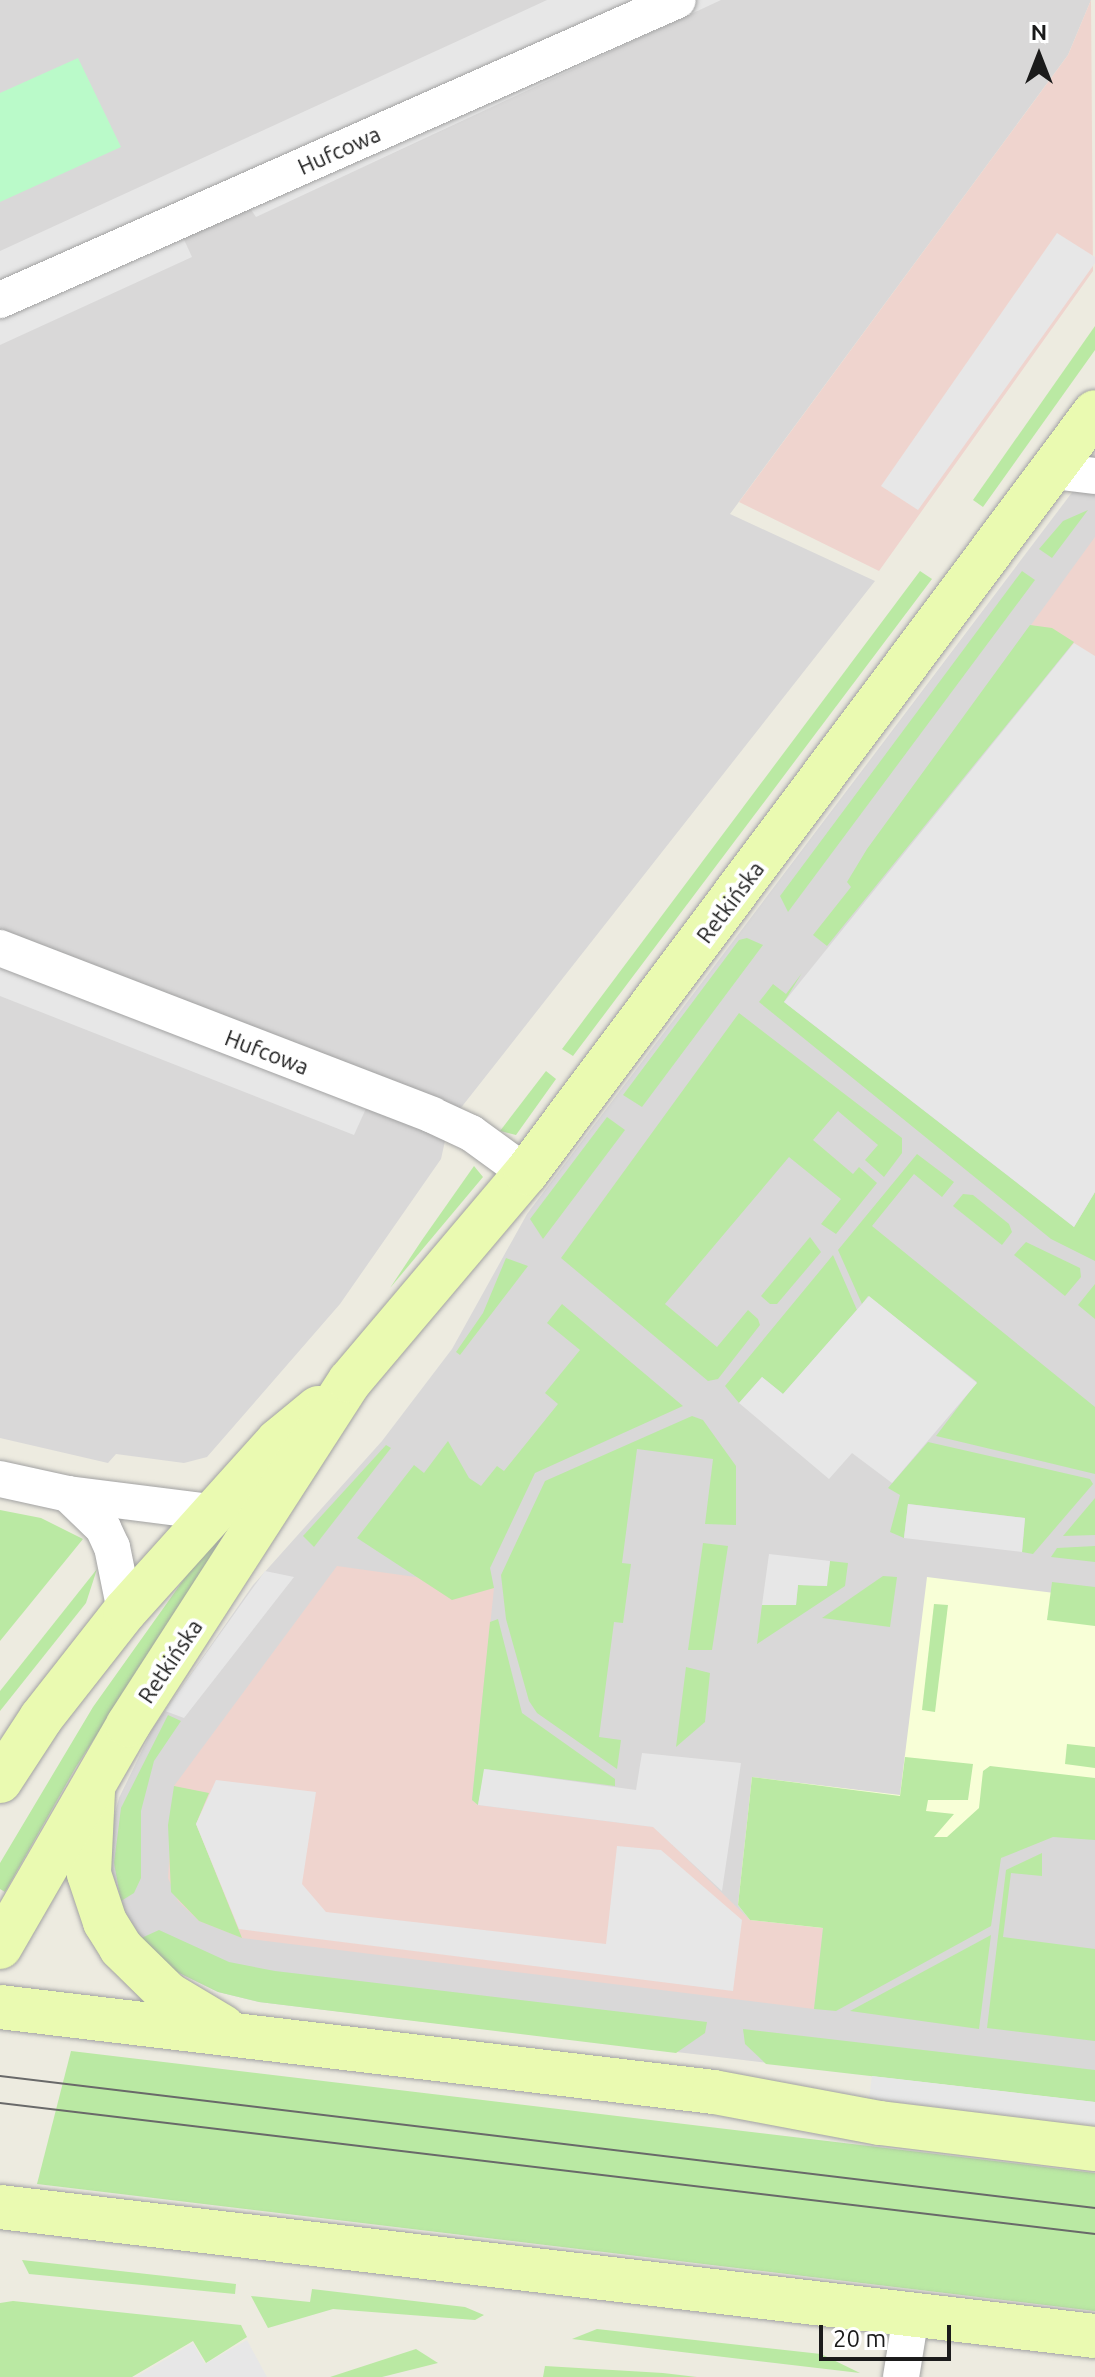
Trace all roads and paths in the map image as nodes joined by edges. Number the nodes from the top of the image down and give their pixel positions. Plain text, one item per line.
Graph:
1 (678, 0) edge
2 (0, 300) edge
3 (1095, 412) edge
4 (1075, 473) edge
5 (0, 948) edge
6 (526, 1173) junction
7 (350, 1381) junction
8 (0, 1479) edge
9 (68, 1494) junction
10 (211, 1512) junction
11 (125, 1611) junction
12 (94, 1780) junction
13 (0, 1781) edge
14 (0, 1947) edge
15 (0, 2007) edge
16 (237, 2035) junction
17 (1095, 2149) edge
18 (0, 2207) edge
19 (911, 2315) junction
20 (1095, 2336) edge
21 (901, 2377) edge

1 - 2 street, Hufcowa
3 - 4 street, Retkińska
4 - 6 street, Retkińska
5 - 6 street, Hufcowa
6 - 7 street, Retkińska
7 - 10 street, Retkińska
7 - 12 street, Retkińska
8 - 9 street
9 - 10 street
9 - 11 street
10 - 11 street, Retkińska
11 - 13 street, Retkińska
12 - 14 street, Retkińska
12 - 16 street
15 - 16 street
16 - 17 street
18 - 19 street
19 - 20 street
19 - 21 street

